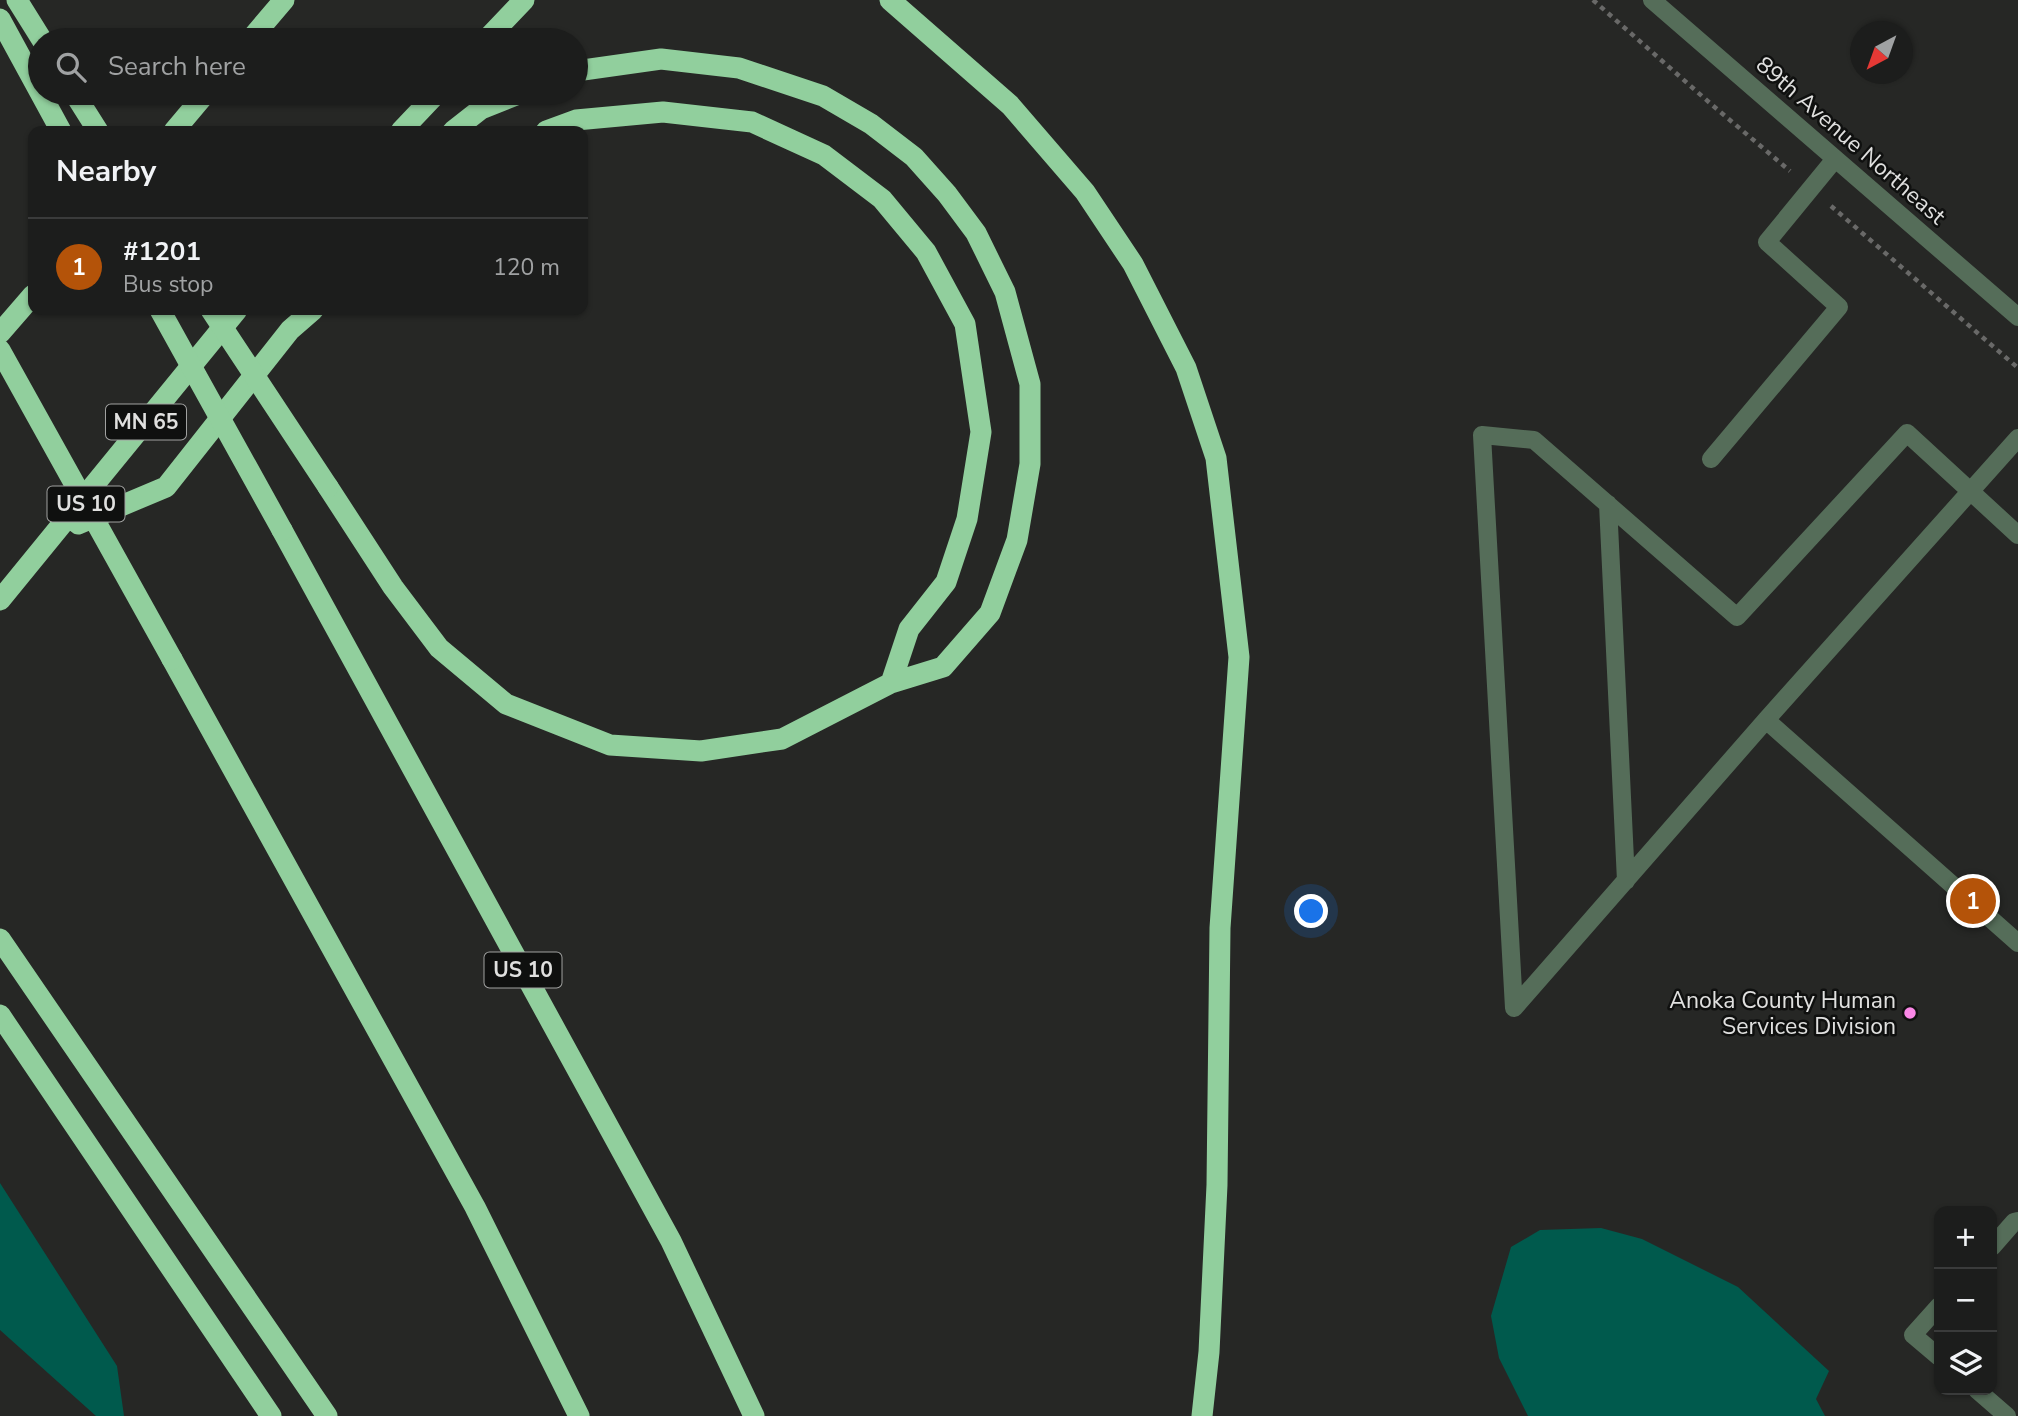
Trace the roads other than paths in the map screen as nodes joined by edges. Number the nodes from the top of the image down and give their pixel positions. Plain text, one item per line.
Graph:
1 (17, 0) edge
2 (284, 0) edge
3 (524, 0) edge
4 (890, 0) edge
5 (1652, 0) edge
6 (0, 19) edge
7 (34, 28) edge
8 (260, 28) edge
9 (497, 28) edge
10 (588, 69) edge
11 (28, 72) edge
12 (46, 105) edge
13 (82, 105) edge
14 (196, 105) edge
15 (426, 105) edge
16 (491, 105) edge
17 (58, 126) edge
18 (95, 126) edge
19 (178, 126) edge
20 (406, 126) edge
21 (459, 126) edge
22 (560, 126) edge
23 (1835, 159) junction
24 (28, 301) edge
25 (163, 315) edge
26 (214, 315) edge
27 (233, 315) edge
28 (307, 315) edge
29 (2018, 317) edge
30 (0, 333) edge
31 (0, 350) edge
32 (2018, 438) edge
33 (1711, 460) dead end
34 (1971, 492) junction
35 (1608, 504) junction
36 (54, 534) junction
37 (2018, 535) edge
38 (0, 600) edge
39 (891, 683) junction
40 (1766, 720) junction
41 (1626, 881) junction
42 (0, 939) edge
43 (2018, 943) edge
44 (0, 1016) edge
45 (2018, 1221) edge
46 (1997, 1241) edge
47 (1934, 1312) edge
48 (1934, 1353) edge
49 (1983, 1395) edge
50 (2018, 1411) edge
51 (271, 1416) edge
52 (327, 1416) edge
53 (579, 1416) edge
54 (754, 1416) edge
55 (1202, 1416) edge
56 (2007, 1416) edge
57 (2014, 1416) edge

1 - 7 highway
2 - 8 highway
3 - 9 highway
4 - 55 highway
5 - 23 street, 89th Avenue Northeast
6 - 11 highway
10 - 39 highway
12 - 17 highway
13 - 18 highway
14 - 19 highway
15 - 20 highway
16 - 21 highway
22 - 39 highway
23 - 29 street, 89th Avenue Northeast
23 - 33 street
24 - 30 highway
25 - 54 highway, US 10, bridge
26 - 39 highway, bridge
27 - 36 highway, MN 65
28 - 36 highway
31 - 53 highway, US 10, bridge
32 - 34 street
34 - 35 street
34 - 37 street
34 - 40 street
35 - 41 street
35 - 41 street
36 - 38 highway, MN 65
40 - 41 street
40 - 43 street
42 - 52 highway
44 - 51 highway
45 - 46 street
47 - 48 street
49 - 56 street
50 - 57 street

